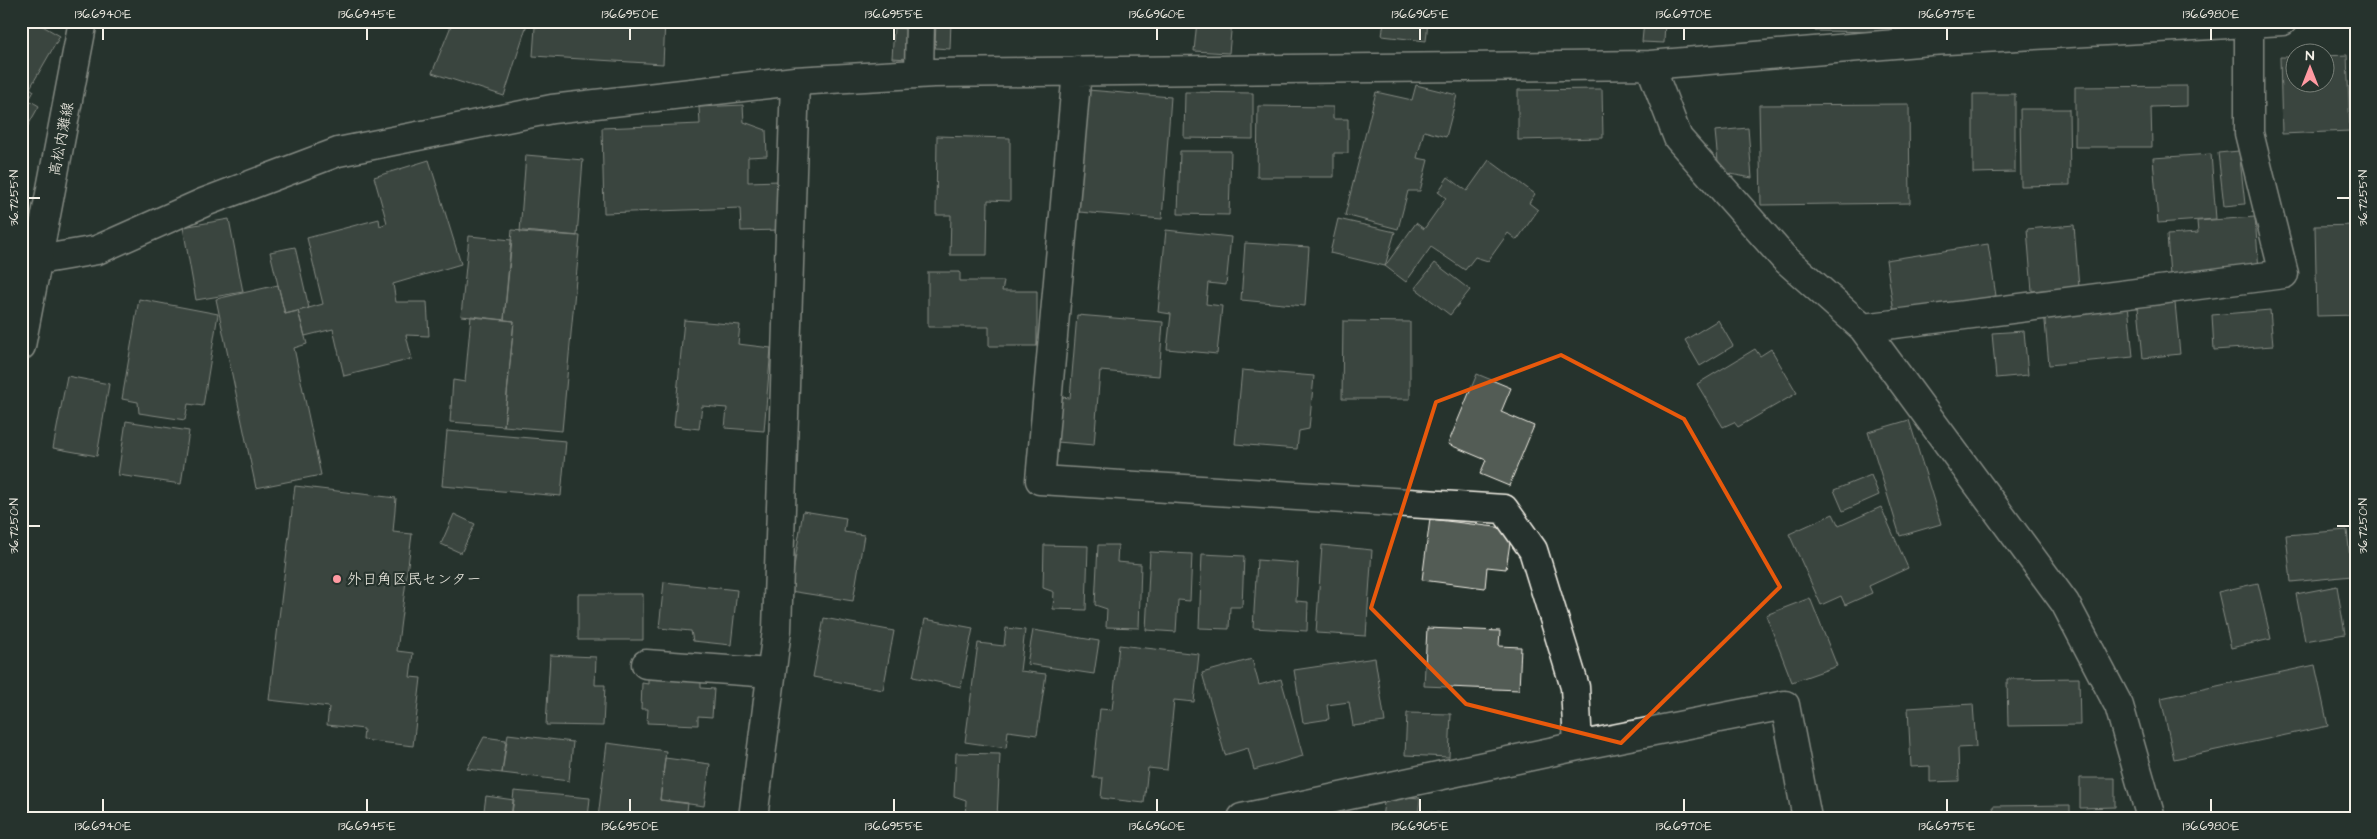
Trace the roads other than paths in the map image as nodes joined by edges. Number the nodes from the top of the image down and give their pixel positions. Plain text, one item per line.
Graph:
1 (83, 21) edge
2 (920, 21) edge
3 (2283, 21) edge
4 (2250, 24) junction
5 (1930, 31) edge
6 (1650, 65) junction
7 (1077, 72) junction
8 (919, 74) junction
9 (795, 81) junction
10 (38, 260) junction
11 (24, 310) edge
12 (1863, 328) junction
13 (21, 346) edge
14 (646, 664) dead end
15 (771, 674) junction
16 (1578, 746) junction
17 (754, 818) edge
18 (1242, 818) edge
19 (1807, 818) edge
20 (2151, 818) edge

1 - 10 street, 高松内灘線
2 - 8 street
3 - 4 street
4 - 5 street
4 - 12 street
5 - 6 street
6 - 7 street
6 - 12 street
7 - 8 street
7 - 16 street
8 - 9 street
9 - 10 street
9 - 15 street
10 - 11 street, 高松内灘線
11 - 13 street, 高松内灘線
12 - 20 street
14 - 15 street
15 - 17 street
16 - 18 street
16 - 19 street

